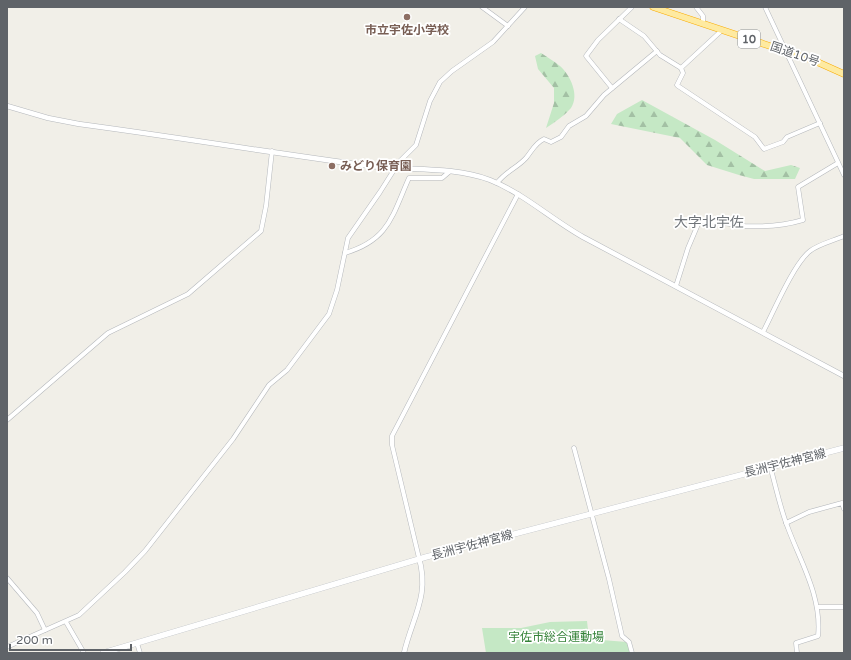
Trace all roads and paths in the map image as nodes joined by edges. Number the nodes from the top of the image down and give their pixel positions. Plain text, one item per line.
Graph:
1 (482, 7) edge
2 (525, 7) edge
3 (632, 7) edge
4 (653, 7) edge
5 (696, 7) edge
6 (765, 7) edge
7 (619, 19) junction
8 (703, 24) junction
9 (508, 26) junction
10 (720, 29) junction
11 (657, 51) junction
12 (786, 51) junction
13 (681, 68) junction
14 (844, 74) edge
15 (612, 88) junction
16 (7, 106) edge
17 (820, 123) junction
18 (272, 151) junction
19 (838, 163) junction
20 (394, 168) junction
21 (449, 172) junction
22 (844, 175) edge
23 (497, 183) junction
24 (518, 194) junction
25 (844, 236) edge
26 (345, 252) junction
27 (676, 286) junction
28 (763, 332) junction
29 (844, 376) edge
30 (7, 420) edge
31 (574, 448) dead end
32 (844, 448) edge
33 (770, 466) junction
34 (844, 509) edge
35 (591, 513) junction
36 (786, 524) junction
37 (419, 558) junction
38 (7, 578) edge
39 (817, 607) junction
40 (844, 607) edge
41 (66, 622) junction
42 (45, 630) junction
43 (137, 643) junction
44 (7, 647) edge
45 (84, 653) edge
46 (103, 653) edge
47 (140, 653) edge
48 (404, 653) edge
49 (632, 653) edge
50 (797, 653) edge

1 - 9 street
2 - 9 street
3 - 7 street
4 - 8 highway, 国道10号 / 10
5 - 8 street
6 - 12 street
7 - 11 street
7 - 15 street
8 - 10 highway, 国道10号 / 10
9 - 20 street
10 - 12 highway, 国道10号 / 10
10 - 13 street
11 - 13 street
11 - 15 street
12 - 14 highway, 国道10号 / 10
12 - 17 street
13 - 17 street
15 - 23 street
16 - 18 street
17 - 19 street
18 - 20 street
18 - 30 street
19 - 22 street
19 - 27 street
20 - 21 street
20 - 26 street
21 - 23 street
21 - 26 street
23 - 24 street
24 - 27 street
24 - 37 street
25 - 28 street
26 - 41 street
27 - 28 street
28 - 29 street
31 - 35 street
32 - 33 main road, 長洲宇佐神宮線
33 - 35 main road, 長洲宇佐神宮線
33 - 36 street
34 - 36 street
35 - 37 main road, 長洲宇佐神宮線
35 - 49 street
36 - 39 street
37 - 43 main road, 長洲宇佐神宮線
37 - 48 street
38 - 42 street
39 - 40 street
39 - 50 street
41 - 42 street
41 - 45 street
42 - 44 street
43 - 46 main road, 長洲宇佐神宮線
43 - 47 street

